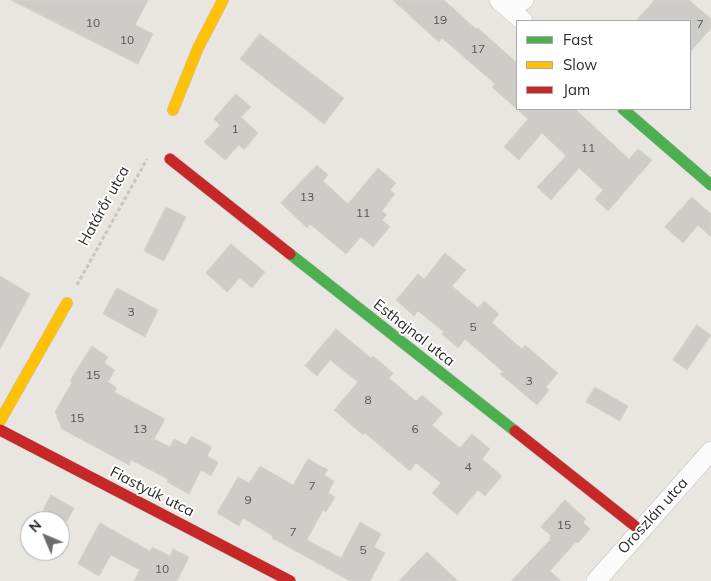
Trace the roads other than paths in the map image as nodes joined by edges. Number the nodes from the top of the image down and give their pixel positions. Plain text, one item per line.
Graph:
1 (223, 0) edge
2 (510, 3) edge
3 (522, 20) edge
4 (173, 110) dead end
5 (624, 110) edge
6 (170, 159) dead end
7 (711, 185) edge
8 (66, 303) road end
9 (0, 421) edge
10 (0, 430) edge
11 (711, 450) edge
12 (640, 530) junction
13 (290, 581) edge
14 (596, 581) edge

1 - 4 street
2 - 3 street
5 - 7 street
6 - 12 street, Esthajnal utca
8 - 9 street
10 - 13 street, Fiastyúk utca
11 - 12 street, Oroszlán utca
12 - 14 street, Oroszlán utca

